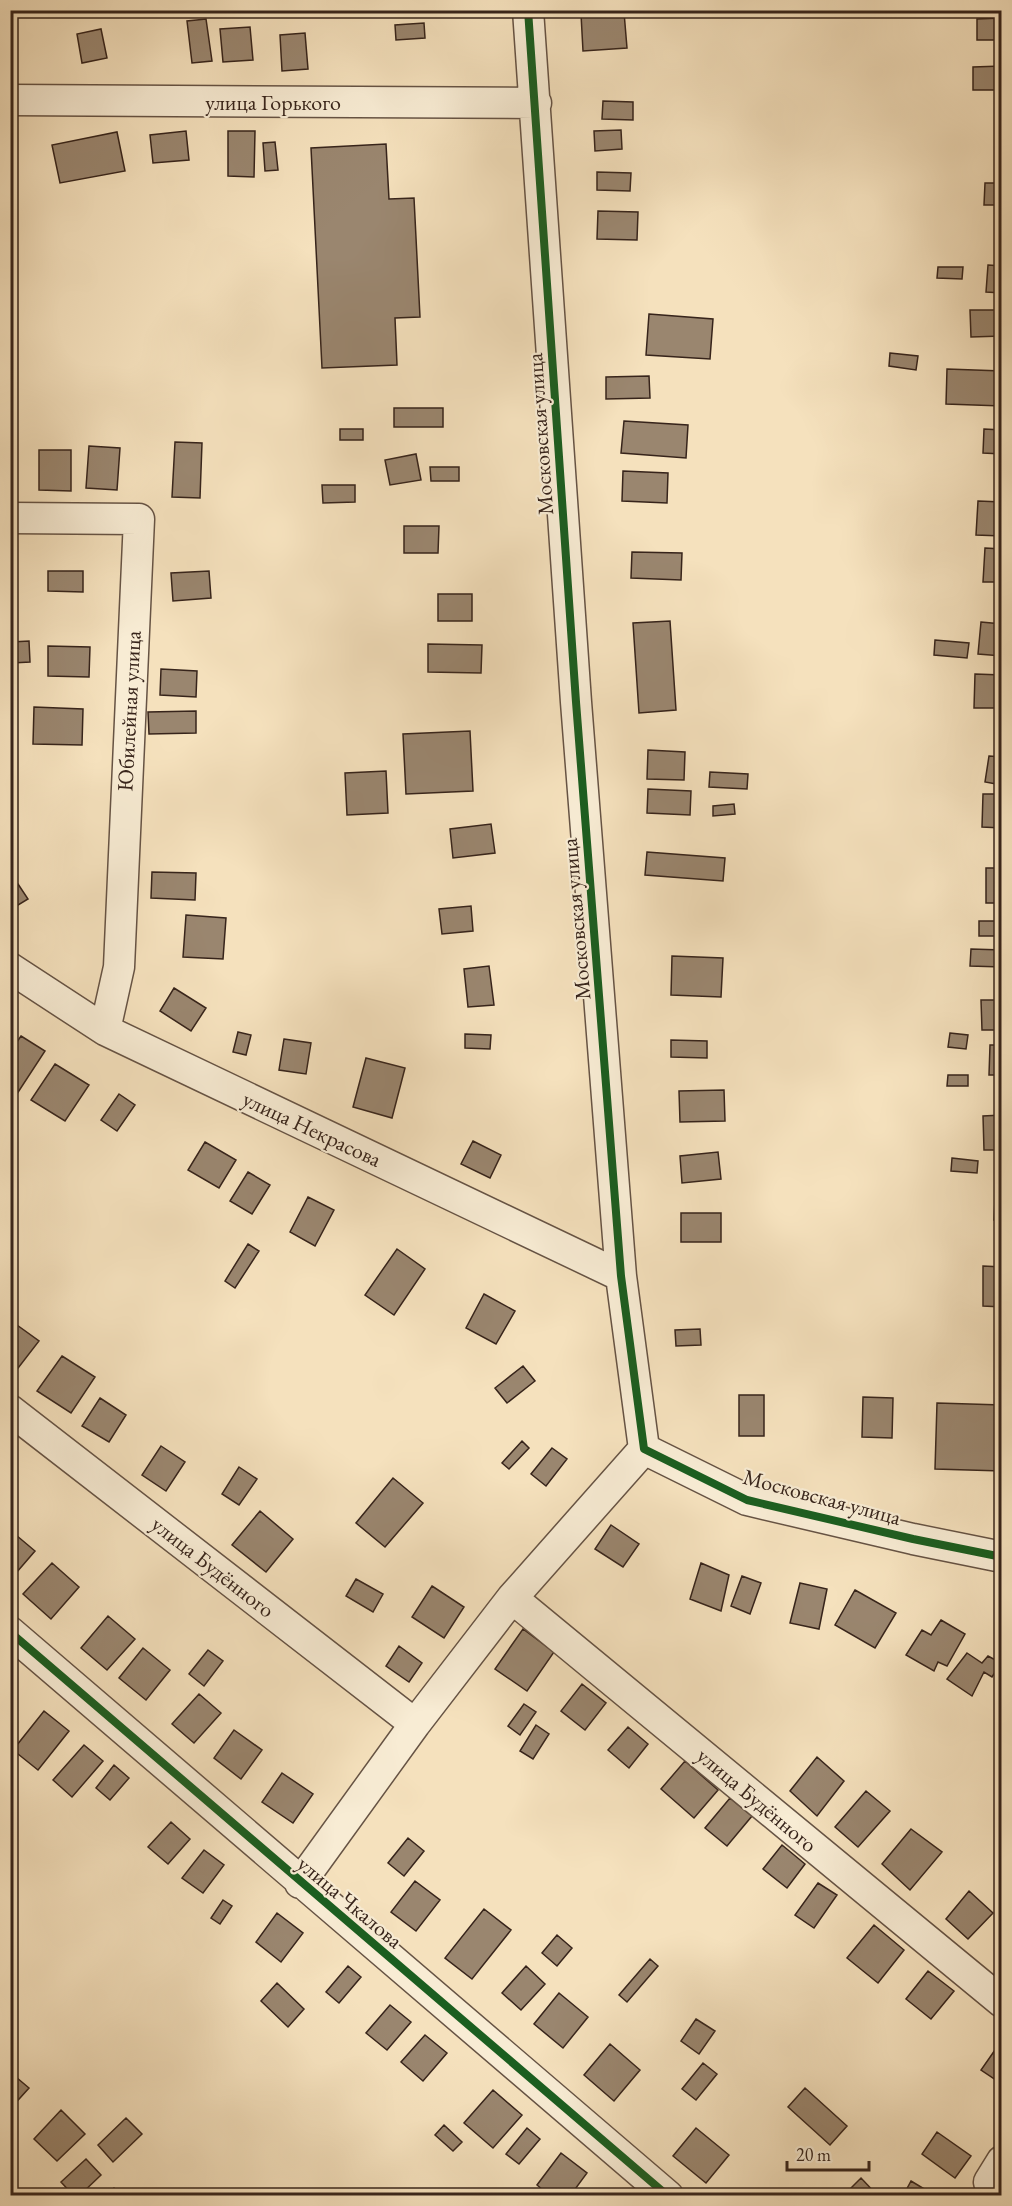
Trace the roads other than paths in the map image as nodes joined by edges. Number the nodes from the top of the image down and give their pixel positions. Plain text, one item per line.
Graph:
1 (528, 10) edge
2 (10, 100) edge
3 (536, 103) junction
4 (10, 518) edge
5 (10, 968) edge
6 (105, 1030) junction
7 (621, 1276) junction
8 (10, 1410) edge
9 (644, 1449) junction
10 (1002, 1557) edge
11 (513, 1598) junction
12 (10, 1632) edge
13 (415, 1724) junction
14 (300, 1883) junction
15 (1002, 2002) edge
16 (1002, 2161) edge
17 (1002, 2194) edge
18 (668, 2196) edge

1 - 3 street, Московская улица
2 - 3 street, улица Горького
3 - 7 street, Московская улица
4 - 6 street, Юбилейная улица
5 - 6 street, улица Некрасова
6 - 7 street, улица Некрасова
7 - 9 street, Московская улица
8 - 13 street, улица Будённого
9 - 10 street, Московская улица
9 - 11 street
11 - 13 street
11 - 15 street, улица Будённого
12 - 14 street, улица Чкалова
13 - 14 street
14 - 18 street, улица Чкалова
16 - 17 street

